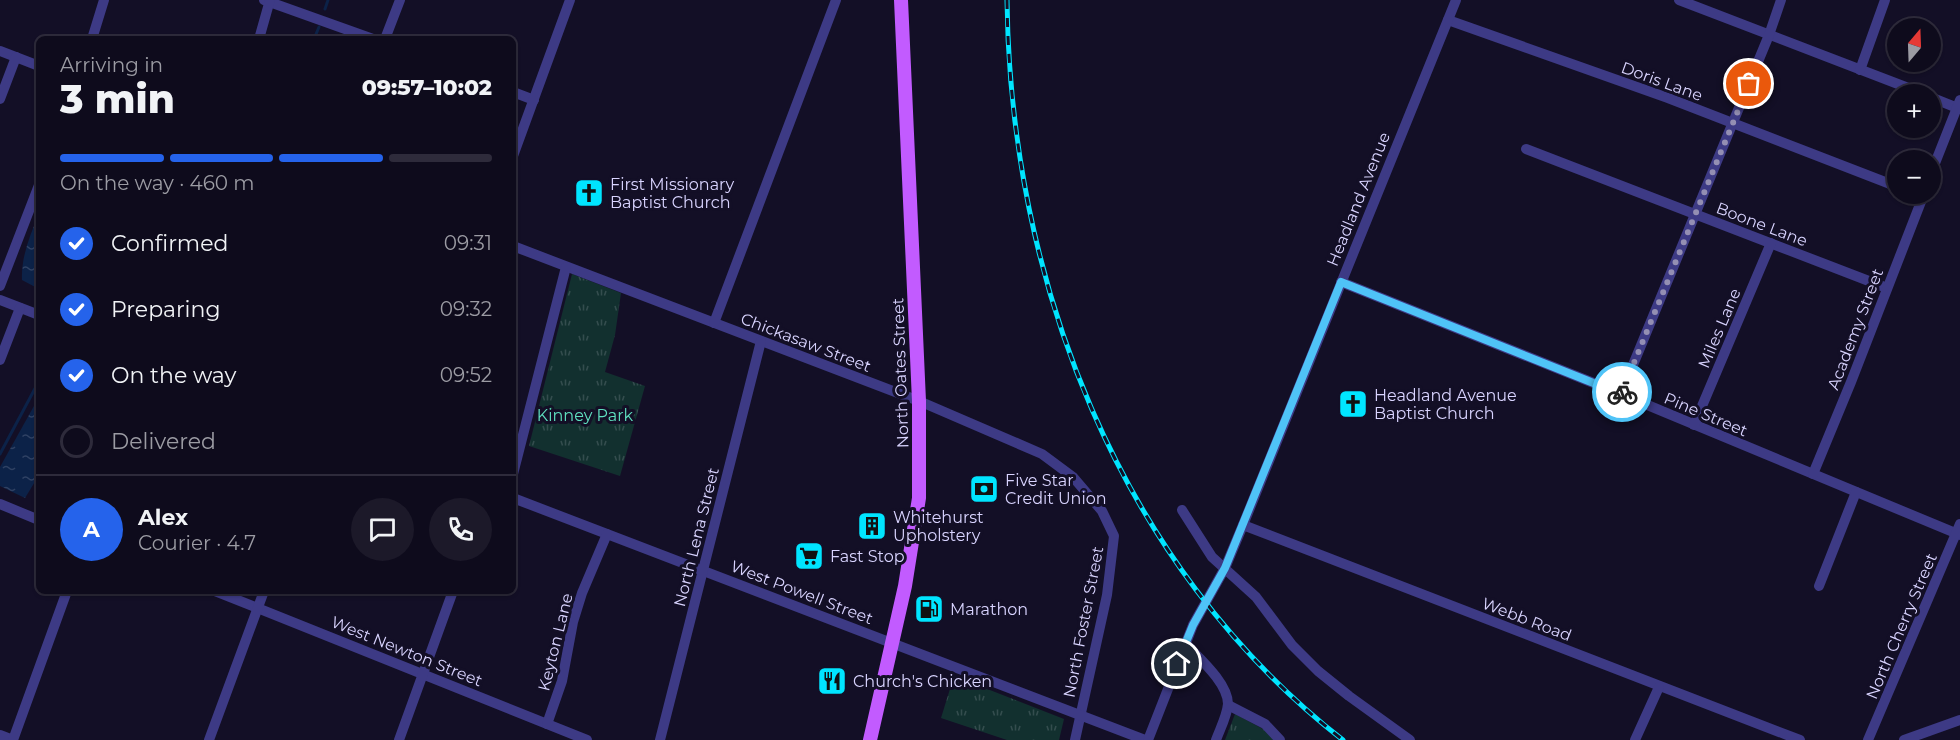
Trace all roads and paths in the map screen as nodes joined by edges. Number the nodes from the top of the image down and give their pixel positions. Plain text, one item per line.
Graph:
1 (104, 0) edge
2 (400, 0) edge
3 (570, 0) edge
4 (836, 0) edge
5 (901, 0) edge
6 (1456, 0) edge
7 (1679, 0) edge
8 (1781, 0) edge
9 (1885, 0) edge
10 (267, 1) edge
11 (1448, 20) junction
12 (1769, 35) junction
13 (93, 36) edge
14 (260, 36) edge
15 (365, 36) edge
16 (387, 36) edge
17 (0, 51) edge
18 (16, 57) junction
19 (36, 65) edge
20 (1860, 70) junction
21 (1897, 84) edge
22 (516, 93) edge
23 (0, 99) edge
24 (534, 100) junction
25 (1941, 100) edge
26 (1959, 106) edge
27 (1732, 123) junction
28 (516, 148) edge
29 (1526, 149) dead end
30 (1941, 150) edge
31 (1887, 183) edge
32 (36, 193) edge
33 (1917, 204) edge
34 (1695, 213) junction
35 (1771, 243) junction
36 (516, 247) edge
37 (566, 267) junction
38 (1341, 282) junction
39 (0, 286) edge
40 (1887, 288) junction
41 (0, 300) edge
42 (20, 308) junction
43 (36, 314) edge
44 (714, 323) junction
45 (762, 341) junction
46 (0, 360) edge
47 (1621, 394) junction
48 (919, 401) junction
49 (1694, 425) junction
50 (516, 462) edge
51 (1813, 474) junction
52 (1856, 492) junction
53 (516, 499) edge
54 (0, 504) edge
55 (1182, 510) dead end
56 (1102, 511) joint
57 (36, 519) edge
58 (1243, 525) junction
59 (1959, 531) edge
60 (607, 534) junction
61 (1225, 568) junction
62 (703, 571) junction
63 (1819, 586) dead end
64 (67, 594) edge
65 (223, 594) edge
66 (263, 594) edge
67 (452, 594) edge
68 (258, 608) junction
69 (892, 642) junction
70 (1185, 643) junction
71 (423, 674) junction
72 (1659, 687) junction
73 (1228, 705) junction
74 (1080, 716) junction
75 (1960, 720) edge
76 (547, 724) junction
77 (0, 735) edge
78 (13, 740) edge
79 (209, 740) edge
80 (399, 740) edge
81 (587, 740) edge
82 (660, 740) edge
83 (870, 740) edge
84 (1075, 740) edge
85 (1147, 740) edge
86 (1216, 740) edge
87 (1280, 740) edge
88 (1410, 740) edge
89 (1635, 740) edge
90 (1800, 740) edge
91 (1868, 740) edge
92 (1904, 740) edge

1 - 13 street
2 - 16 street
3 - 24 street
4 - 44 street
5 - 48 main road, North Oates Street
6 - 11 street, Headland Avenue
7 - 12 street
8 - 12 street
9 - 20 street
10 - 14 street
10 - 15 street
11 - 27 street, Doris Lane
11 - 38 street, Headland Avenue
12 - 20 street
12 - 27 street
17 - 18 street
18 - 19 street
18 - 23 street
20 - 21 street
22 - 24 street
24 - 28 street
25 - 26 street
26 - 30 street
27 - 31 street, Doris Lane
27 - 34 street
29 - 34 street, Boone Lane
32 - 39 street
33 - 40 street, Academy Street
34 - 35 street, Boone Lane
34 - 47 street
35 - 40 street, Boone Lane
35 - 49 street, Miles Lane
36 - 37 street, Chickasaw Street
37 - 44 street, Chickasaw Street
37 - 50 street
38 - 47 street, Pine Street
38 - 58 street, Headland Avenue
40 - 51 street, Academy Street
41 - 42 street
42 - 43 street
42 - 46 street
44 - 45 street, Chickasaw Street
45 - 48 street, Chickasaw Street
45 - 62 street, North Lena Street
47 - 49 street, Pine Street
48 - 56 street, Chickasaw Street
48 - 69 main road, North Oates Street
49 - 51 street, Pine Street
51 - 52 street, Pine Street
52 - 59 street, Pine Street
52 - 63 street
53 - 60 street, West Powell Street
54 - 57 street
55 - 61 street
56 - 74 street, North Foster Street
58 - 61 street, Headland Avenue
58 - 72 street, Webb Road
59 - 91 street, North Cherry Street
60 - 62 street, West Powell Street
60 - 76 street, Keyton Lane
61 - 70 street, Headland Avenue
61 - 88 street
62 - 69 street, West Powell Street
62 - 82 street, North Lena Street
64 - 78 street
65 - 68 street, West Newton Street
66 - 68 street
67 - 71 street
68 - 71 street, West Newton Street
68 - 79 street
69 - 74 street, West Powell Street
69 - 83 main road, North Oates Street
70 - 73 street
70 - 85 street, Headland Avenue
71 - 76 street, West Newton Street
71 - 80 street
72 - 89 street
72 - 90 street, Webb Road
73 - 86 street
73 - 87 street
74 - 84 street, North Foster Street
74 - 85 street, West Powell Street
75 - 92 street
76 - 81 street, West Newton Street
77 - 78 street

